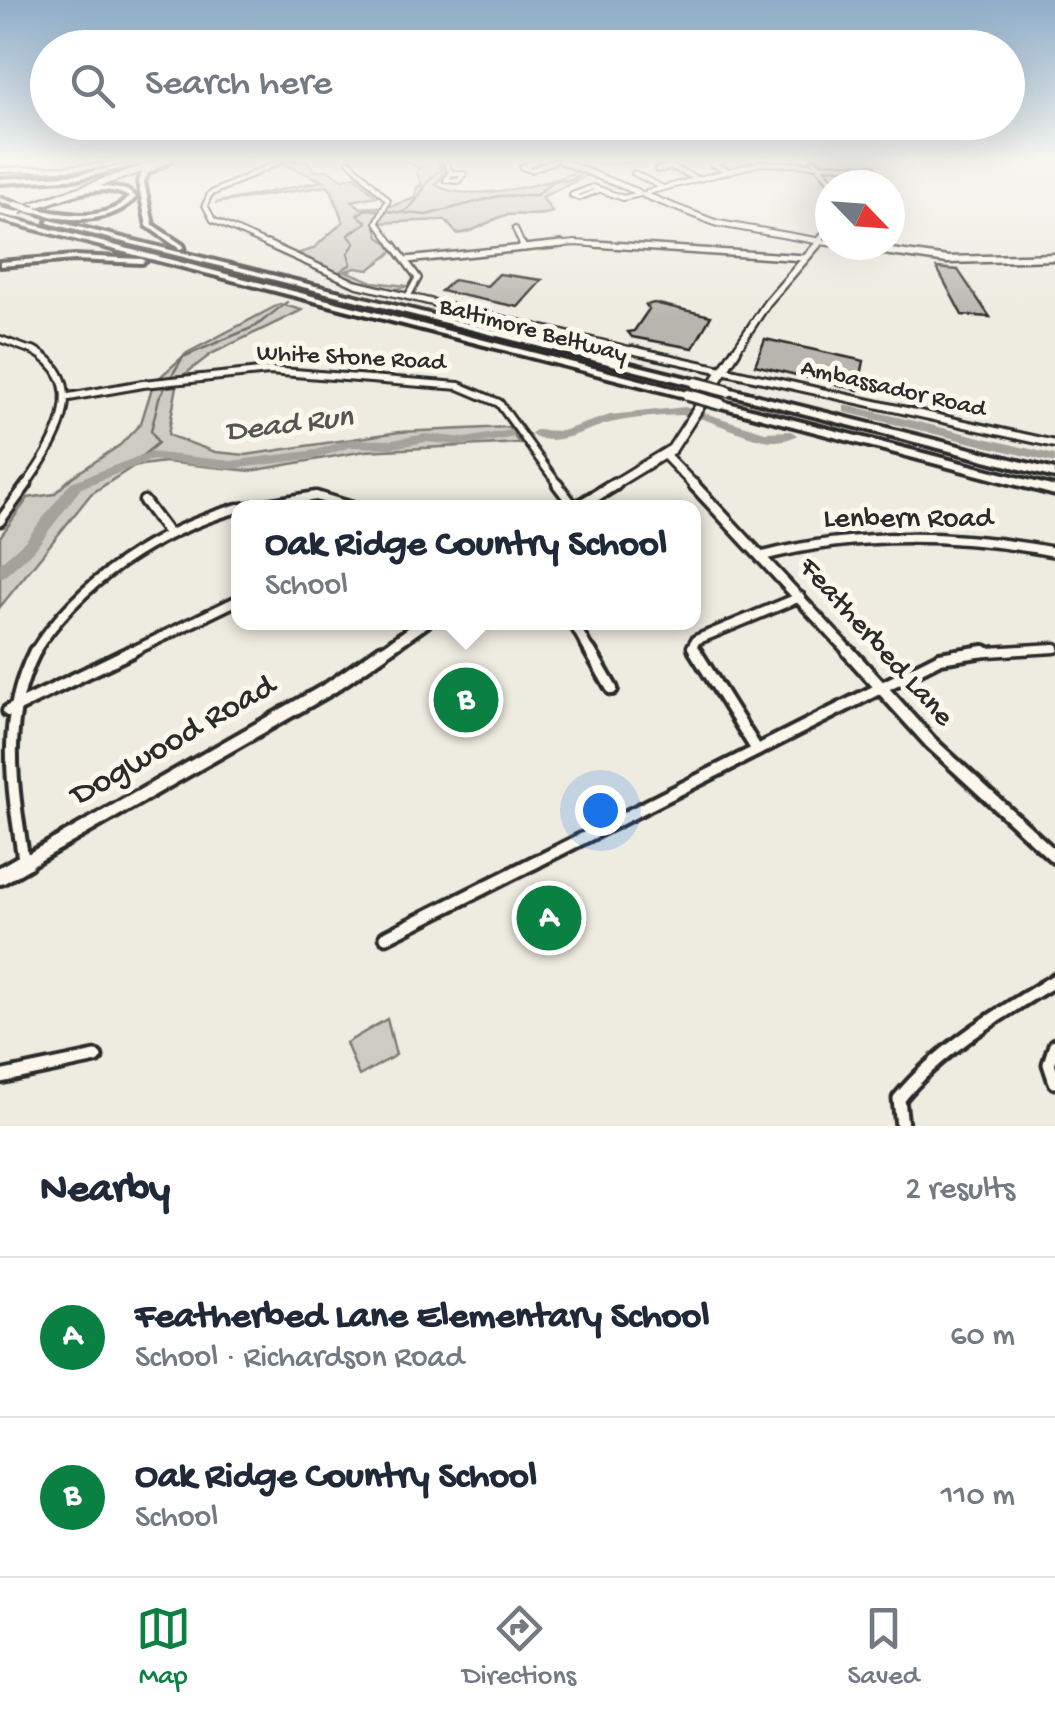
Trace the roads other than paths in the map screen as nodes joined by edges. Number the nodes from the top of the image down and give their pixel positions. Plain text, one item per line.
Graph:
1 (58, 214) edge
2 (99, 214) edge
3 (146, 214) edge
4 (210, 214) edge
5 (380, 214) edge
6 (694, 214) edge
7 (1, 216) edge
8 (515, 229) dead end
9 (815, 240) edge
10 (524, 248) junction
11 (815, 248) edge
12 (905, 254) edge
13 (1055, 256) edge
14 (205, 258) junction
15 (806, 258) junction
16 (406, 260) junction
17 (0, 264) edge
18 (229, 276) junction
19 (407, 296) junction
20 (0, 339) edge
21 (722, 372) junction
22 (69, 397) junction
23 (1055, 444) edge
24 (665, 455) junction
25 (1055, 474) edge
26 (1055, 490) edge
27 (291, 500) edge
28 (329, 500) edge
29 (570, 500) edge
30 (589, 500) edge
31 (144, 501) dead end
32 (231, 511) edge
33 (0, 521) edge
34 (168, 533) junction
35 (1055, 552) edge
36 (763, 556) junction
37 (800, 597) junction
38 (231, 603) edge
39 (413, 630) edge
40 (578, 630) edge
41 (1055, 648) edge
42 (880, 687) junction
43 (612, 689) dead end
44 (8, 711) junction
45 (757, 750) junction
46 (1055, 858) edge
47 (24, 862) junction
48 (0, 876) edge
49 (386, 937) dead end
50 (1055, 980) edge
51 (1055, 1045) edge
52 (96, 1057) dead end
53 (0, 1077) edge
54 (1055, 1082) edge
55 (902, 1126) edge

1 - 2 highway
3 - 14 highway
4 - 19 street, Ambassador Road
5 - 16 street
6 - 9 main road
7 - 14 highway, Baltimore Beltway, bridge
7 - 18 highway, Baltimore Beltway
8 - 10 street
10 - 15 street
10 - 16 street
11 - 15 main road
12 - 13 main road
14 - 25 highway, Baltimore Beltway, bridge
15 - 21 main road
16 - 19 street
17 - 18 highway
18 - 26 highway, Baltimore Beltway, bridge
19 - 21 street, Ambassador Road
20 - 22 street
21 - 23 street, Ambassador Road
21 - 24 main road
22 - 29 street, White Stone Road
22 - 33 street
24 - 30 main road
24 - 36 street, Featherbed Lane
27 - 28 street
31 - 34 street
32 - 34 street
34 - 44 street
35 - 36 street, Lenbern Road
36 - 37 street, Featherbed Lane
37 - 42 street, Featherbed Lane
37 - 45 street
38 - 44 street
39 - 47 main road, Dogwood Road
40 - 43 street
41 - 42 street
42 - 45 street
42 - 46 street, Featherbed Lane
44 - 47 street
45 - 49 street
47 - 48 main road, Dogwood Road
50 - 55 street
51 - 54 street
52 - 53 street

